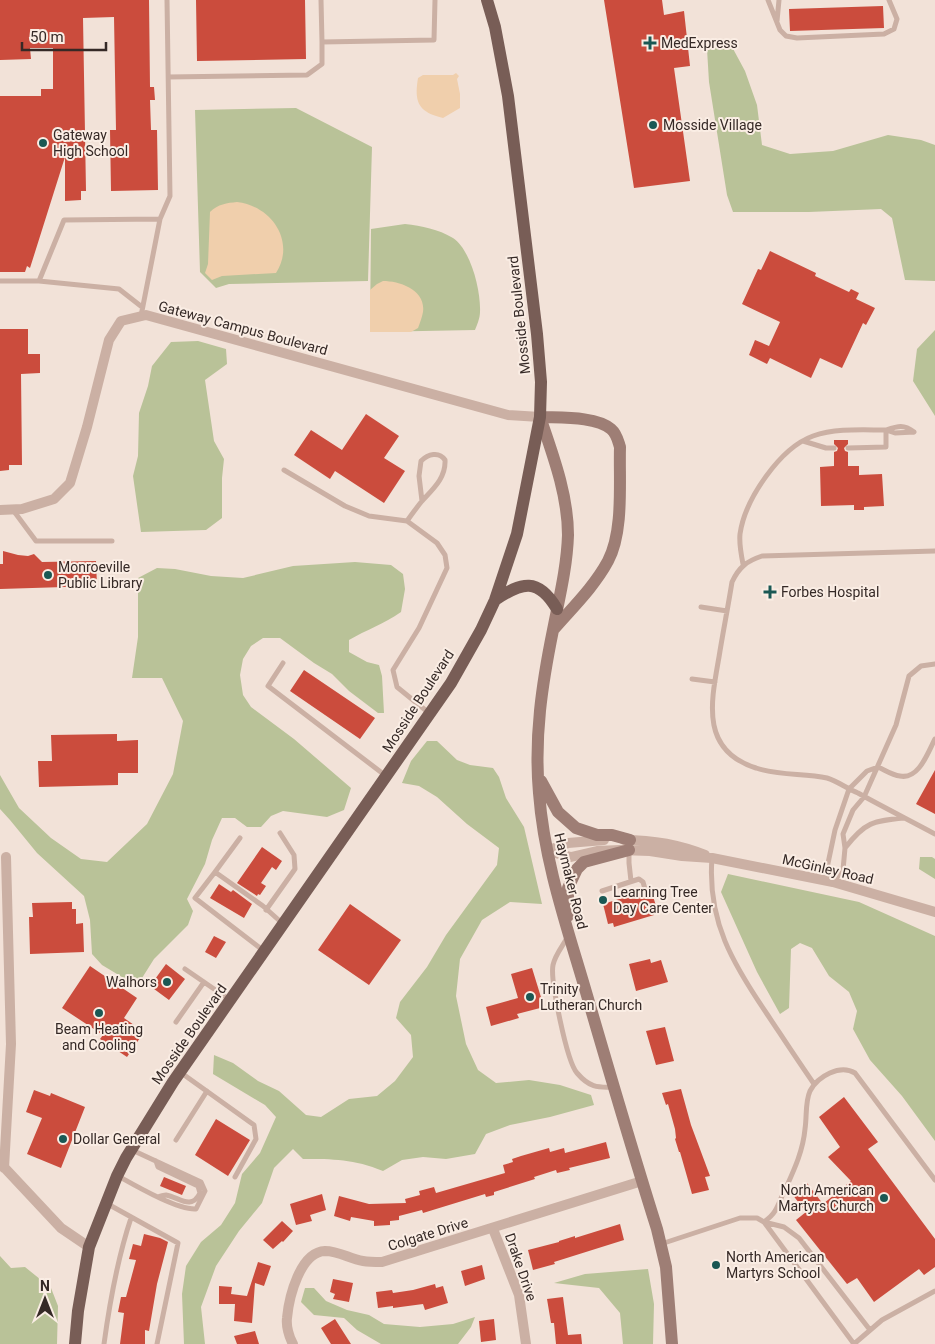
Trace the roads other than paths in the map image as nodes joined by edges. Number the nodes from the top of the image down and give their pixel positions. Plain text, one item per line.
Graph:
1 (167, 0) edge
2 (321, 0) edge
3 (435, 0) edge
4 (487, 0) edge
5 (768, 0) edge
6 (779, 0) edge
7 (889, 0) edge
8 (777, 21) junction
9 (322, 42) junction
10 (168, 77) junction
11 (160, 219) junction
12 (0, 281) edge
13 (39, 281) junction
14 (142, 312) junction
15 (540, 417) junction
16 (803, 441) junction
17 (834, 448) dead end
18 (848, 448) dead end
19 (284, 470) dead end
20 (422, 501) junction
21 (0, 510) edge
22 (13, 510) junction
23 (407, 520) junction
24 (112, 541) dead end
25 (935, 551) edge
26 (744, 564) junction
27 (495, 600) junction
28 (701, 607) dead end
29 (557, 609) junction
30 (727, 611) junction
31 (553, 630) junction
32 (283, 663) dead end
33 (935, 664) edge
34 (692, 679) dead end
35 (715, 682) junction
36 (429, 714) junction
37 (935, 738) edge
38 (878, 767) junction
39 (538, 775) junction
40 (386, 776) junction
41 (849, 789) junction
42 (864, 797) junction
43 (904, 818) junction
44 (280, 833) dead end
45 (935, 834) edge
46 (240, 838) dead end
47 (629, 845) junction
48 (845, 848) junction
49 (547, 851) junction
50 (6, 857) dead end
51 (712, 858) junction
52 (215, 872) junction
53 (632, 881) junction
54 (833, 882) junction
55 (645, 889) dead end
56 (602, 891) dead end
57 (266, 910) junction
58 (935, 912) edge
59 (284, 924) junction
60 (569, 936) junction
61 (265, 951) junction
62 (185, 969) dead end
63 (204, 982) junction
64 (230, 1000) junction
65 (176, 1022) dead end
66 (179, 1072) junction
67 (814, 1084) junction
68 (614, 1087) junction
69 (207, 1092) junction
70 (176, 1140) dead end
71 (131, 1150) junction
72 (156, 1161) junction
73 (2, 1166) edge
74 (117, 1176) junction
75 (235, 1177) dead end
76 (935, 1180) edge
77 (642, 1181) junction
78 (158, 1197) junction
79 (106, 1203) junction
80 (131, 1218) junction
81 (764, 1222) junction
82 (493, 1229) junction
83 (660, 1244) junction
84 (89, 1247) junction
85 (935, 1291) edge
86 (870, 1330) junction
87 (675, 1343) edge
88 (75, 1344) edge
89 (104, 1344) edge
90 (157, 1344) edge
91 (293, 1344) edge
92 (526, 1344) edge
93 (854, 1344) edge

1 - 10 lane
2 - 9 lane
3 - 9 lane
4 - 15 main road, Mosside Boulevard
5 - 8 lane
6 - 8 lane
7 - 8 lane
9 - 10 lane
10 - 11 lane
11 - 13 lane
11 - 14 lane
12 - 13 lane
13 - 14 lane
14 - 15 street, Gateway Campus Boulevard
14 - 22 street, Gateway Campus Boulevard
15 - 27 main road, Mosside Boulevard
15 - 29 main road, Haymaker Road
15 - 31 main road
16 - 17 lane
16 - 18 lane
16 - 26 lane
19 - 23 lane
20 - 20 lane
20 - 23 lane
21 - 22 street, Gateway Campus Boulevard
22 - 24 lane
23 - 36 lane
25 - 26 lane
26 - 30 lane
27 - 29 main road
27 - 36 main road, Mosside Boulevard
28 - 30 lane
29 - 31 main road, Haymaker Road
30 - 35 lane
31 - 39 main road, Haymaker Road
32 - 40 lane
33 - 38 lane
34 - 35 lane
35 - 41 lane
36 - 40 main road, Mosside Boulevard
37 - 38 lane
38 - 41 lane
38 - 42 lane
39 - 47 main road
39 - 49 main road, Haymaker Road
40 - 59 main road, Mosside Boulevard
41 - 42 lane
41 - 54 lane
42 - 43 lane
42 - 48 lane
43 - 45 lane
43 - 48 lane
44 - 57 lane
46 - 52 lane
47 - 49 street, McGinley Road
47 - 51 street, McGinley Road
47 - 53 lane
47 - 60 main road
48 - 54 lane
49 - 60 main road, Haymaker Road
50 - 73 street
51 - 54 street, McGinley Road
51 - 67 lane
52 - 57 lane
52 - 61 lane
53 - 55 lane
53 - 56 lane
54 - 58 street, McGinley Road
57 - 59 lane
59 - 61 main road, Mosside Boulevard
60 - 68 main road, Haymaker Road
60 - 68 lane
61 - 64 main road, Mosside Boulevard
62 - 63 lane
63 - 64 lane
63 - 65 lane
64 - 66 main road, Mosside Boulevard
66 - 69 lane
66 - 71 main road, Mosside Boulevard
67 - 76 lane
67 - 81 lane
68 - 77 main road, Haymaker Road
69 - 70 lane
69 - 75 lane
71 - 72 lane
71 - 74 main road, Mosside Boulevard
72 - 78 lane
72 - 78 lane
73 - 84 street
74 - 78 lane
74 - 79 main road, Mosside Boulevard
77 - 82 street, Colgate Drive
77 - 83 main road, Haymaker Road
79 - 80 lane
79 - 84 main road, Mosside Boulevard
80 - 89 lane
80 - 90 lane
81 - 83 lane
81 - 86 lane
81 - 93 lane
82 - 91 street, Colgate Drive
82 - 92 street, Drake Drive
83 - 87 main road, Haymaker Road
84 - 88 main road, Mosside Boulevard
85 - 86 lane
86 - 93 lane

